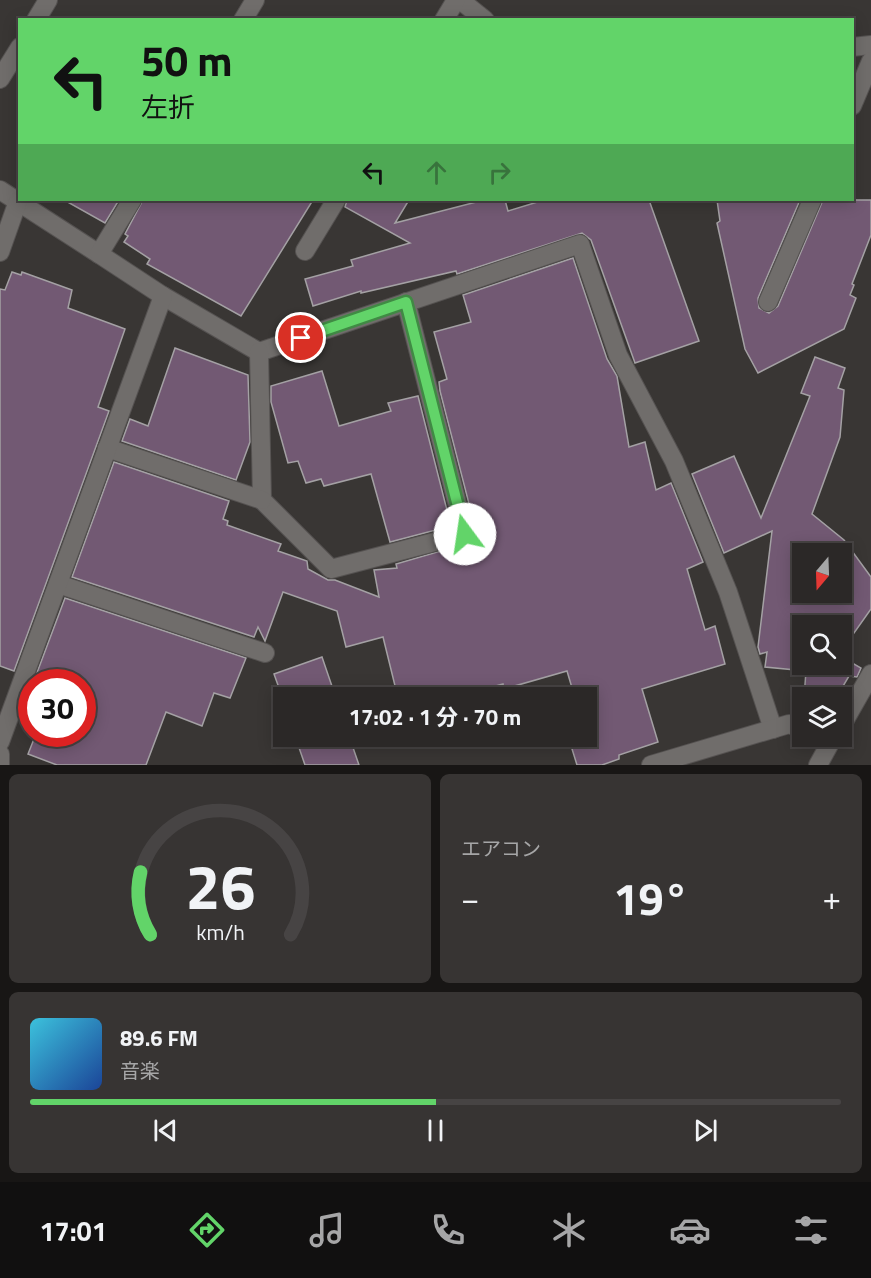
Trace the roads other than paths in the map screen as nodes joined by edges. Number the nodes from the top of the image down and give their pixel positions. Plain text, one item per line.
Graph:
1 (48, 0) edge
2 (255, 0) edge
3 (458, 0) edge
4 (37, 18) edge
5 (244, 18) edge
6 (445, 18) edge
7 (482, 18) edge
8 (871, 45) edge
9 (854, 47) edge
10 (18, 50) edge
11 (871, 61) edge
12 (0, 79) edge
13 (854, 101) edge
14 (0, 190) edge
15 (18, 201) junction
16 (131, 201) edge
17 (335, 201) edge
18 (812, 201) edge
19 (305, 251) dead end
20 (0, 252) edge
21 (99, 254) junction
22 (163, 296) junction
23 (406, 302) junction
24 (768, 302) dead end
25 (259, 352) junction
26 (107, 448) junction
27 (262, 500) junction
28 (58, 584) junction
29 (265, 653) dead end
30 (871, 674) edge
31 (852, 705) edge
32 (792, 725) edge
33 (773, 729) junction
34 (0, 742) edge
35 (827, 747) edge
36 (0, 754) edge
37 (0, 765) edge
38 (651, 765) edge
39 (818, 765) edge

1 - 4 street
2 - 5 street
3 - 6 street
3 - 7 street
8 - 9 street
10 - 12 street
11 - 13 street
14 - 15 street
15 - 20 street
15 - 21 street
16 - 21 street
17 - 19 street
18 - 24 street
21 - 22 street
22 - 25 street
22 - 26 street
23 - 25 street
23 - 27 street
23 - 33 street
25 - 27 street
26 - 27 street
26 - 28 street
28 - 29 street
28 - 34 street
30 - 31 street
32 - 33 street
33 - 38 street
35 - 39 street
36 - 37 street

